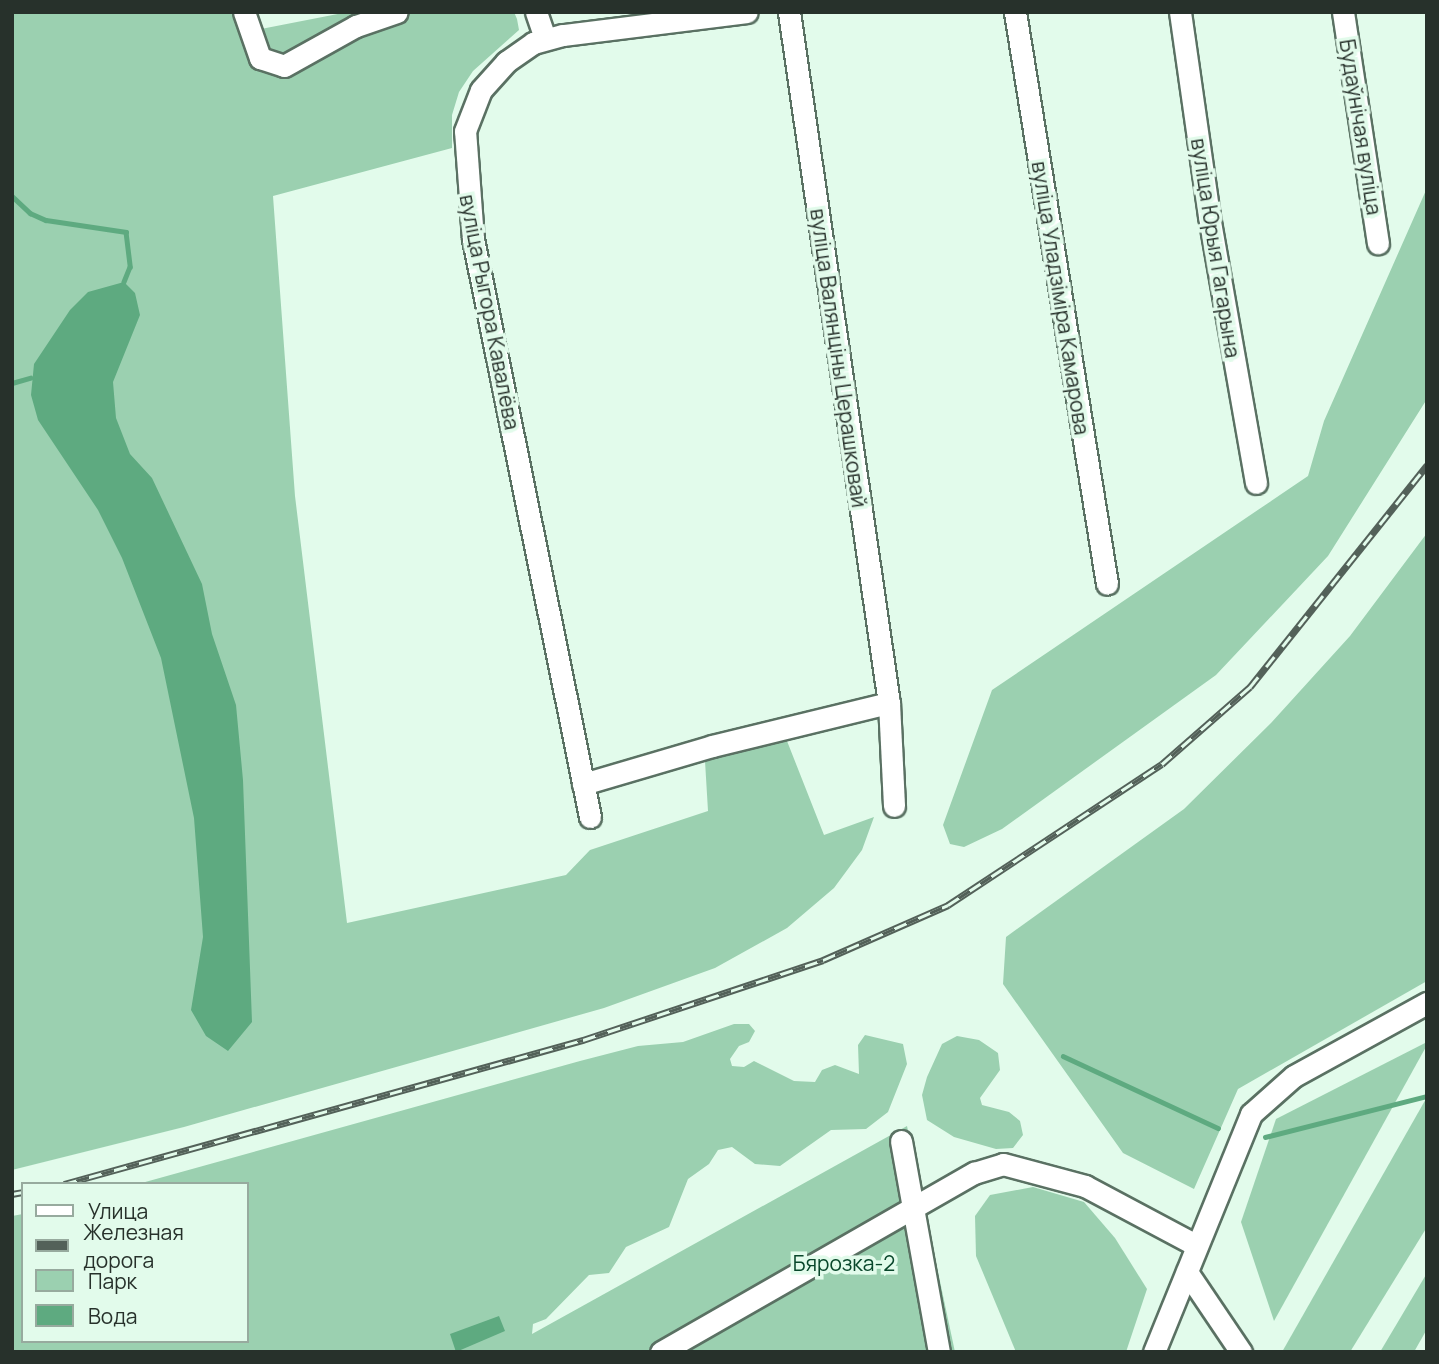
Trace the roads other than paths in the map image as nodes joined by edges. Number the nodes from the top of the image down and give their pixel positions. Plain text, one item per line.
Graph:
1 (244, 12) edge
2 (397, 12) edge
3 (536, 12) edge
4 (747, 12) edge
5 (789, 12) edge
6 (1015, 12) edge
7 (1180, 12) edge
8 (1343, 12) edge
9 (634, 20) edge
10 (545, 38) junction
11 (1378, 243) dead end
12 (1256, 483) dead end
13 (1107, 584) dead end
14 (889, 703) junction
15 (583, 784) junction
16 (894, 806) dead end
17 (590, 817) dead end
18 (1427, 1003) edge
19 (901, 1141) dead end
20 (916, 1208) junction
21 (1196, 1245) junction
22 (1187, 1272) junction
23 (661, 1352) edge
24 (939, 1352) edge
25 (1154, 1352) edge
26 (1241, 1352) edge

1 - 2 street
3 - 10 street
4 - 9 street, вуліца Рыгора Кавалёва
5 - 14 street, вуліца Валянціны Церашковай
6 - 13 street, вуліца Уладзіміра Камарова
7 - 12 street, вуліца Юрыя Гагарына
8 - 11 street, Будаўнічая вуліца
9 - 10 street, вуліца Рыгора Кавалёва
10 - 15 street, вуліца Рыгора Кавалёва
14 - 15 street
14 - 16 street, вуліца Валянціны Церашковай
15 - 17 street, вуліца Рыгора Кавалёва
18 - 21 street
19 - 20 street
20 - 21 street
20 - 23 street
20 - 24 street
21 - 22 street
22 - 25 street
22 - 26 street

